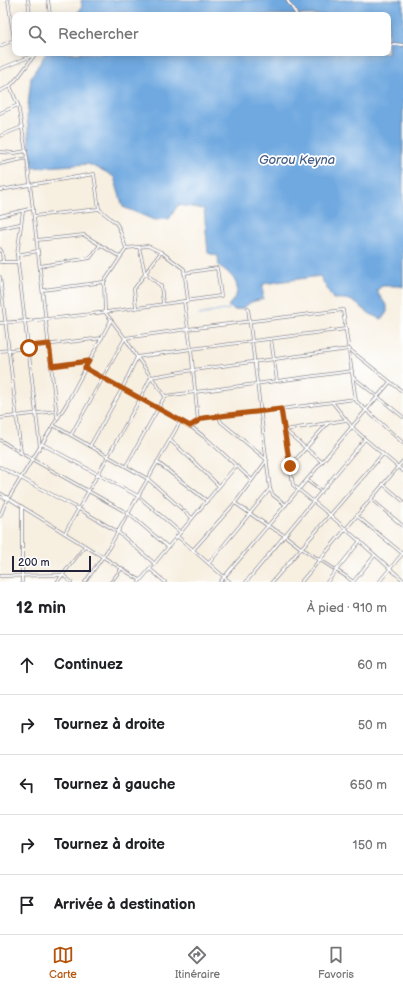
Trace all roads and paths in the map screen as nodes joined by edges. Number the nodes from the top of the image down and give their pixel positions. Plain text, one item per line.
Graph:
1 (8, 0) edge
2 (28, 0) edge
3 (48, 0) edge
4 (287, 0) edge
5 (30, 12) edge
6 (50, 12) edge
7 (296, 12) edge
8 (12, 26) edge
9 (12, 40) edge
10 (391, 45) edge
11 (403, 45) edge
12 (0, 46) edge
13 (29, 56) edge
14 (34, 56) edge
15 (0, 69) edge
16 (10, 86) junction
17 (0, 90) edge
18 (18, 105) junction
19 (0, 113) edge
20 (22, 127) junction
21 (0, 136) edge
22 (26, 151) junction
23 (0, 152) edge
24 (27, 158) junction
25 (0, 164) edge
26 (31, 185) junction
27 (0, 190) edge
28 (33, 208) junction
29 (99, 209) junction
30 (22, 211) junction
31 (0, 216) edge
32 (34, 216) junction
33 (21, 224) junction
34 (0, 228) edge
35 (37, 240) junction
36 (100, 245) junction
37 (139, 247) junction
38 (126, 248) junction
39 (0, 249) edge
40 (38, 251) junction
41 (161, 252) junction
42 (17, 255) junction
43 (120, 257) junction
44 (1, 262) edge
45 (18, 262) junction
46 (40, 266) junction
47 (145, 273) junction
48 (184, 273) junction
49 (0, 277) edge
50 (104, 282) junction
51 (43, 290) junction
52 (188, 300) junction
53 (184, 301) junction
54 (164, 304) junction
55 (136, 307) junction
56 (248, 308) dead end
57 (105, 312) junction
58 (46, 319) junction
59 (111, 320) junction
60 (25, 321) junction
61 (249, 321) junction
62 (0, 323) edge
63 (6, 323) junction
64 (188, 329) junction
65 (346, 329) junction
66 (102, 338) junction
67 (125, 338) junction
68 (271, 339) junction
69 (252, 341) junction
70 (49, 344) junction
71 (28, 347) junction
72 (191, 349) junction
73 (349, 349) junction
74 (9, 350) junction
75 (0, 351) edge
76 (137, 357) junction
77 (274, 359) junction
78 (89, 361) junction
79 (255, 362) junction
80 (52, 366) junction
81 (85, 368) junction
82 (193, 370) junction
83 (352, 371) junction
84 (151, 376) junction
85 (353, 377) junction
86 (103, 378) junction
87 (277, 381) junction
88 (390, 382) junction
89 (258, 383) junction
90 (122, 389) junction
91 (195, 392) junction
92 (403, 392) edge
93 (165, 396) junction
94 (378, 396) junction
95 (356, 398) junction
96 (140, 399) junction
97 (332, 402) junction
98 (158, 409) junction
99 (281, 409) junction
100 (366, 410) junction
101 (57, 411) junction
102 (261, 411) junction
103 (36, 413) junction
104 (17, 416) junction
105 (219, 416) junction
106 (403, 416) edge
107 (58, 417) junction
108 (0, 418) edge
109 (346, 420) junction
110 (180, 421) junction
111 (198, 421) junction
112 (328, 423) junction
113 (53, 425) junction
114 (190, 426) junction
115 (352, 427) junction
116 (285, 430) junction
117 (72, 435) junction
118 (0, 439) edge
119 (365, 439) junction
120 (170, 440) junction
121 (403, 443) edge
122 (41, 445) junction
123 (90, 446) junction
124 (306, 449) junction
125 (21, 453) junction
126 (383, 454) junction
127 (108, 456) junction
128 (32, 460) junction
129 (267, 460) junction
130 (403, 461) edge
131 (157, 462) junction
132 (322, 462) junction
133 (126, 466) junction
134 (236, 466) junction
135 (290, 466) junction
136 (0, 467) edge
137 (398, 467) junction
138 (403, 471) edge
139 (98, 474) junction
140 (21, 479) junction
141 (148, 479) junction
142 (252, 480) junction
143 (306, 480) junction
144 (383, 484) junction
145 (219, 486) junction
146 (270, 489) junction
147 (299, 489) junction
148 (88, 491) junction
149 (321, 491) junction
150 (0, 494) edge
151 (138, 496) junction
152 (0, 497) edge
153 (8, 499) junction
154 (371, 499) junction
155 (403, 500) edge
156 (206, 501) junction
157 (313, 501) junction
158 (235, 503) junction
159 (286, 505) junction
160 (22, 507) junction
161 (79, 509) junction
162 (129, 514) junction
163 (250, 514) junction
164 (330, 515) junction
165 (0, 516) edge
166 (357, 516) junction
167 (192, 518) junction
168 (268, 526) junction
169 (403, 526) edge
170 (346, 529) junction
171 (118, 532) junction
172 (180, 532) junction
173 (65, 533) junction
174 (284, 535) junction
175 (177, 536) junction
176 (360, 541) junction
177 (85, 546) junction
178 (168, 547) junction
179 (301, 548) junction
180 (193, 550) junction
181 (403, 554) edge
182 (375, 555) junction
183 (104, 557) junction
184 (319, 560) junction
185 (154, 563) junction
186 (208, 563) junction
187 (122, 568) junction
188 (390, 568) junction
189 (150, 569) junction
190 (336, 570) junction
191 (63, 575) junction
192 (0, 576) edge
193 (22, 576) junction
194 (224, 577) junction
195 (403, 580) edge
196 (140, 581) edge
197 (22, 582) edge
198 (58, 582) edge
199 (71, 582) edge
200 (85, 582) edge
201 (111, 582) edge
202 (165, 582) edge
203 (220, 582) edge
204 (230, 582) edge
205 (246, 582) edge
206 (272, 582) edge
207 (301, 582) edge
208 (327, 582) edge
209 (353, 582) edge
210 (379, 582) edge

1 - 8 street
2 - 5 street
3 - 6 street
4 - 7 street
9 - 12 street
10 - 11 street
13 - 15 street
14 - 16 street
16 - 17 street
16 - 18 street
18 - 19 street
18 - 20 street
20 - 21 street
20 - 22 street
22 - 23 street
22 - 24 street
24 - 25 street
24 - 26 street
26 - 27 street
26 - 28 street
26 - 29 street
28 - 30 street
28 - 32 street
29 - 32 street
29 - 38 street
30 - 31 street
30 - 33 street
32 - 35 street
33 - 34 street
33 - 42 street
35 - 36 street
35 - 40 street
36 - 43 street
36 - 46 street
37 - 38 street
37 - 41 street
37 - 47 street
38 - 43 street
39 - 44 street
40 - 42 street
40 - 46 street
41 - 47 street
41 - 48 street
42 - 45 street
43 - 50 street
44 - 45 street
45 - 60 street
46 - 51 street
47 - 54 street
47 - 55 street
48 - 52 street
48 - 52 street
49 - 63 street
50 - 51 street
50 - 57 street
51 - 58 street
52 - 53 street
53 - 54 street
53 - 64 street
54 - 55 street
55 - 57 street
56 - 61 street
57 - 58 street
57 - 59 street
58 - 60 street
58 - 70 street
59 - 66 street
59 - 67 street
60 - 63 street
60 - 71 street
61 - 64 street
61 - 65 street
61 - 69 street
62 - 63 street
63 - 74 street
64 - 67 street
64 - 72 street
65 - 68 street
65 - 73 street
66 - 70 street
66 - 78 street
67 - 76 street
67 - 86 street
68 - 69 street
68 - 77 street
69 - 72 street
69 - 79 street
70 - 71 street
70 - 80 street
71 - 74 street
71 - 103 street
72 - 76 street
72 - 82 street
73 - 77 street
73 - 83 street
73 - 88 street
74 - 75 street
74 - 104 street
76 - 84 street
76 - 90 street
77 - 79 street
77 - 87 street
78 - 80 street
78 - 81 street
79 - 82 street
79 - 89 street
80 - 101 street
81 - 86 street
81 - 107 street
82 - 84 street
82 - 91 street
83 - 85 street
83 - 87 street
84 - 93 street
84 - 96 street
85 - 94 street
85 - 95 street
86 - 90 street
86 - 117 street
87 - 89 street
88 - 92 street
88 - 94 street
89 - 91 street
89 - 102 street
90 - 96 street
90 - 123 street
91 - 93 street
91 - 111 street
93 - 98 street
94 - 100 street
94 - 106 street
95 - 97 street
95 - 100 street
96 - 98 street
96 - 127 street
97 - 99 street
97 - 109 street
98 - 110 street
98 - 133 street
99 - 102 street
99 - 116 street
100 - 115 street
100 - 121 street
101 - 103 street
101 - 107 street
102 - 105 street
102 - 129 street
103 - 104 street
103 - 122 street
104 - 108 street
104 - 125 street
105 - 111 street
105 - 129 street
107 - 113 street
109 - 112 street
109 - 115 street
110 - 114 street
110 - 120 street
111 - 114 street
112 - 116 street
112 - 124 street
113 - 117 street
113 - 122 street
114 - 134 street
115 - 119 street
115 - 132 street
116 - 124 street
116 - 135 street
117 - 123 street
118 - 125 street
119 - 126 street
119 - 149 street
120 - 131 street
120 - 145 street
122 - 128 street
122 - 139 street
123 - 127 street
124 - 132 street
124 - 135 street
125 - 128 street
126 - 137 street
126 - 164 street
127 - 133 street
127 - 139 street
128 - 140 street
128 - 148 street
129 - 142 street
129 - 146 street
130 - 137 street
131 - 141 street
131 - 156 street
132 - 143 street
133 - 141 street
134 - 142 street
134 - 145 street
135 - 147 street
136 - 140 street
137 - 138 street
137 - 144 street
139 - 148 street
139 - 151 street
140 - 153 street
140 - 161 street
141 - 151 street
141 - 167 street
142 - 158 street
143 - 147 street
143 - 149 street
144 - 154 street
144 - 155 street
145 - 156 street
146 - 159 street
146 - 163 street
147 - 157 street
147 - 159 street
148 - 161 street
148 - 162 street
149 - 157 street
150 - 153 street
151 - 162 street
151 - 172 street
152 - 153 street
153 - 160 street
153 - 165 street
154 - 166 street
154 - 169 street
156 - 167 street
157 - 164 street
157 - 174 street
158 - 163 street
158 - 180 street
159 - 168 street
160 - 173 street
160 - 193 street
161 - 171 street
161 - 173 street
162 - 171 street
162 - 178 street
163 - 168 street
163 - 186 street
164 - 170 street
164 - 179 street
166 - 170 street
166 - 181 street
167 - 172 street
168 - 174 street
168 - 194 street
170 - 176 street
170 - 184 street
171 - 183 street
171 - 185 street
172 - 175 street
173 - 177 street
174 - 179 street
174 - 205 street
175 - 178 street
175 - 180 street
176 - 182 street
176 - 190 street
177 - 183 street
177 - 191 street
178 - 185 street
179 - 184 street
179 - 206 street
180 - 186 street
181 - 188 street
182 - 188 street
182 - 209 street
183 - 187 street
183 - 200 street
184 - 190 street
184 - 207 street
185 - 189 street
186 - 194 street
187 - 196 street
187 - 201 street
188 - 195 street
188 - 210 street
189 - 196 street
189 - 202 street
190 - 208 street
190 - 209 street
191 - 193 street
191 - 198 street
191 - 199 street
192 - 193 street
193 - 197 street
194 - 203 street
194 - 204 street

